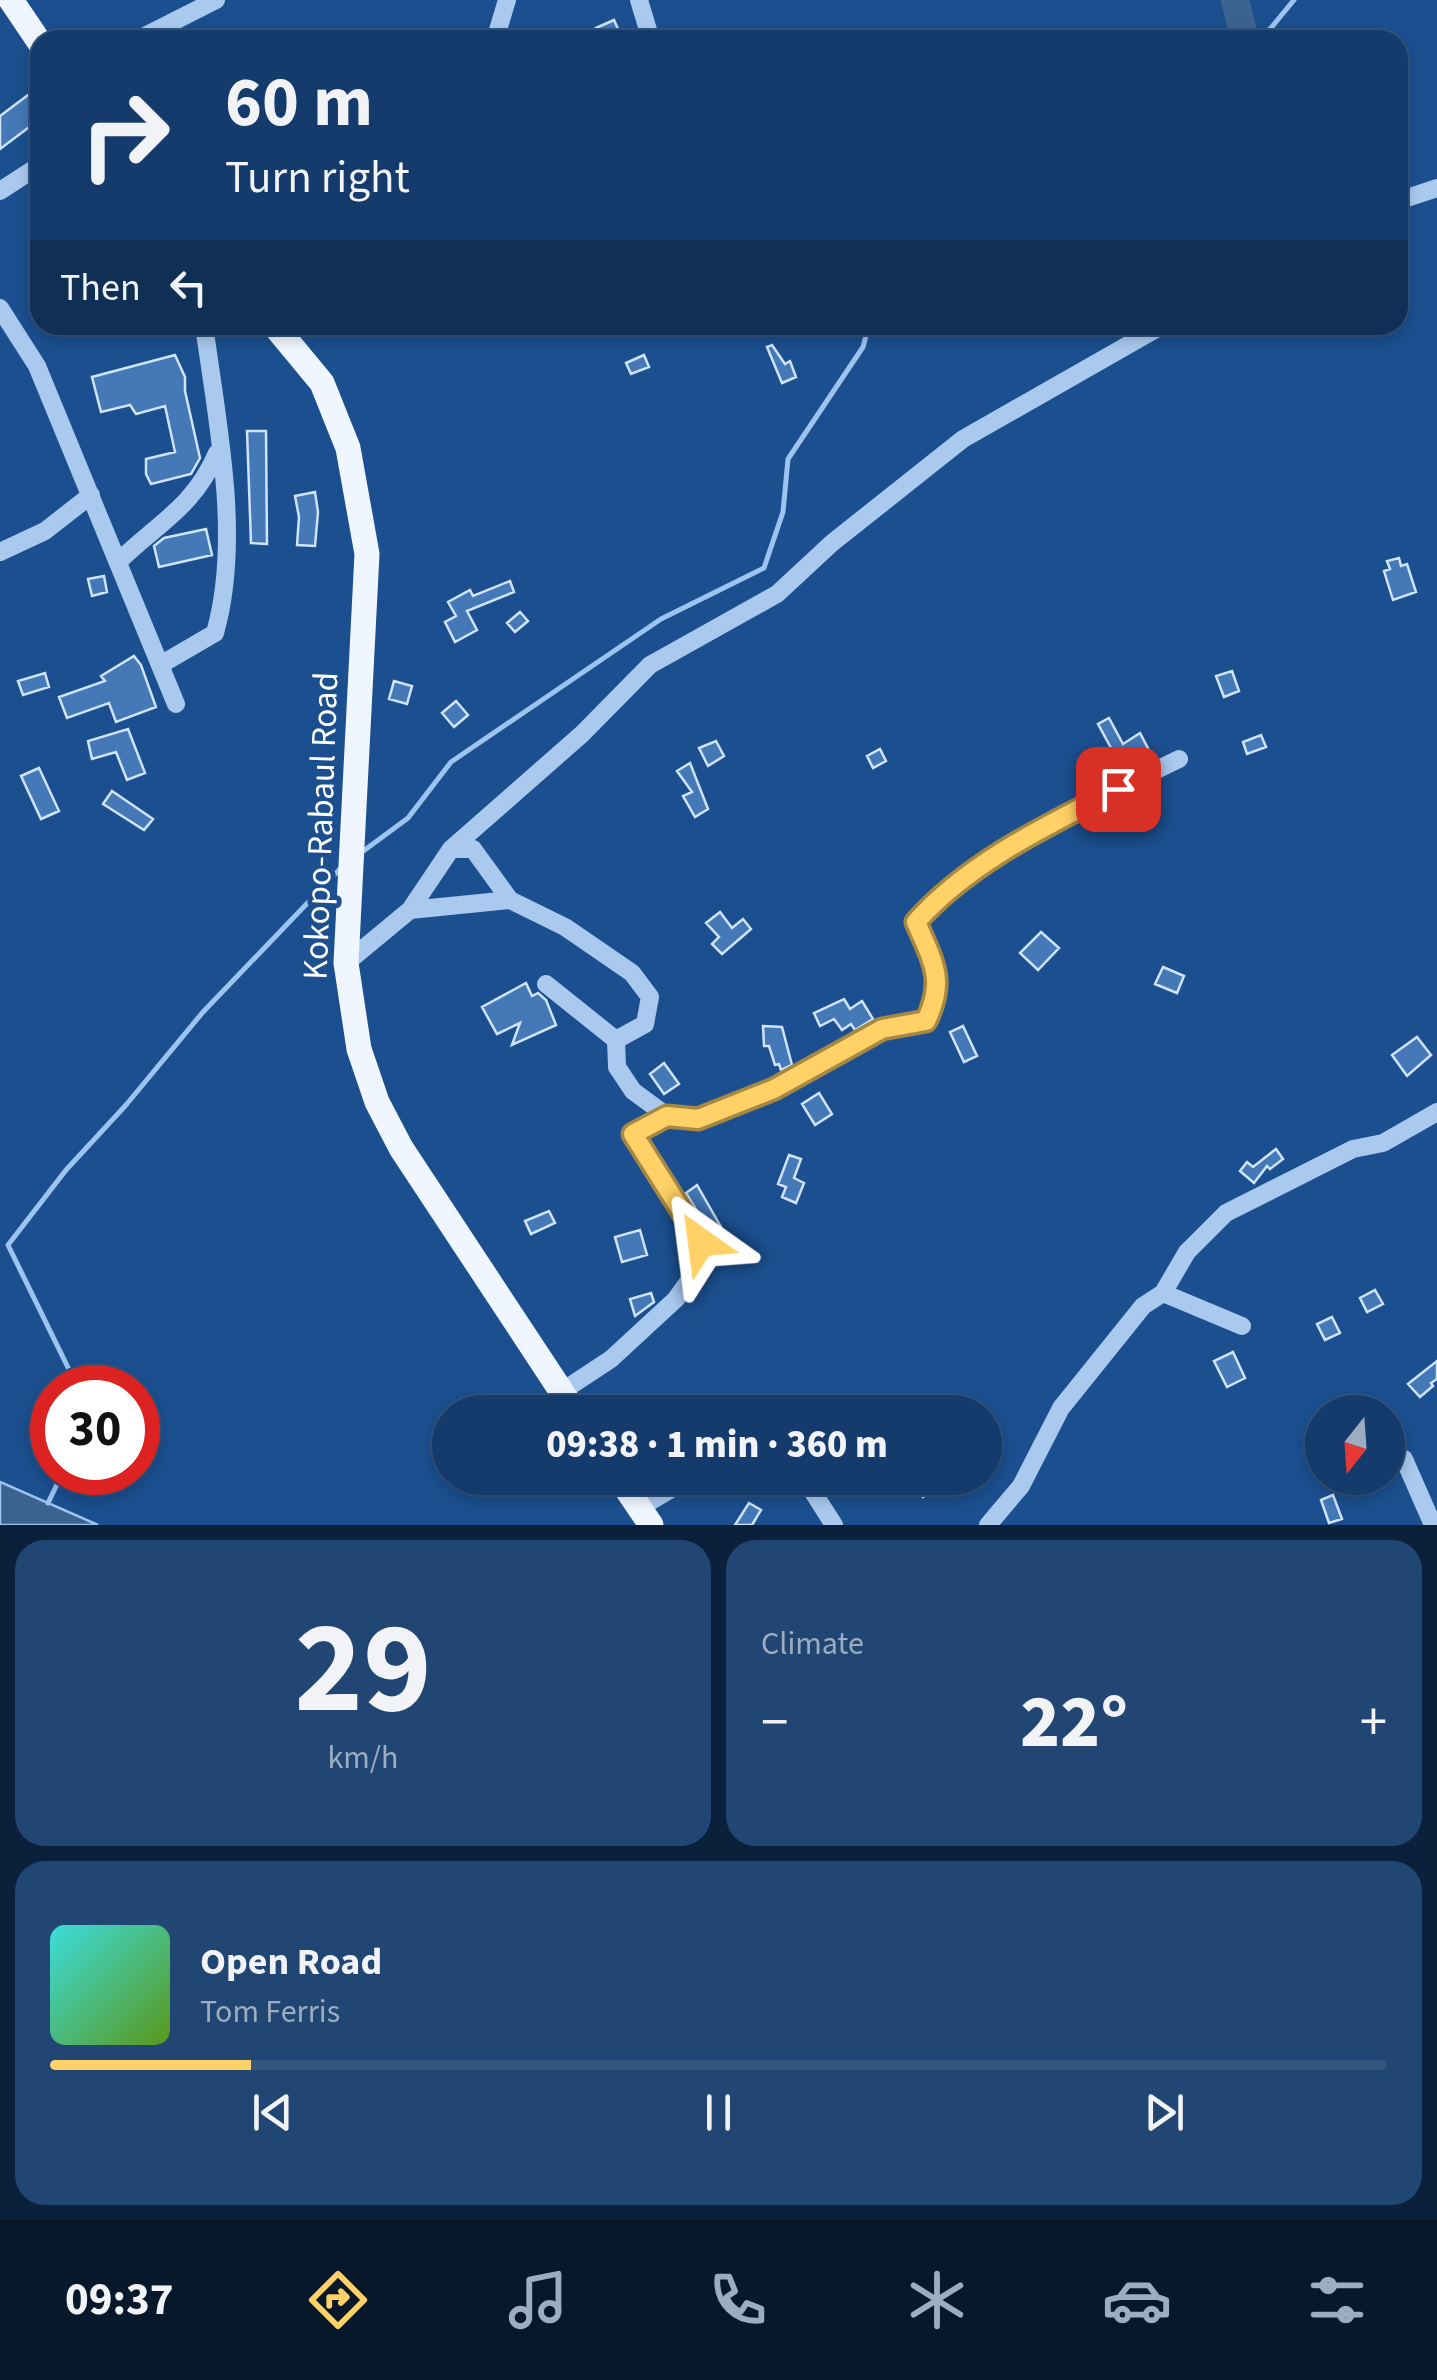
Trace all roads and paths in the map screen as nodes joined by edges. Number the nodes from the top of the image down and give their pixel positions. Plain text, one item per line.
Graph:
1 (11, 0) edge
2 (216, 0) edge
3 (508, 0) edge
4 (639, 0) edge
5 (31, 30) edge
6 (156, 30) edge
7 (498, 30) edge
8 (648, 30) edge
9 (30, 172) edge
10 (1437, 188) edge
11 (0, 191) edge
12 (1408, 198) edge
13 (0, 308) edge
14 (206, 335) edge
15 (282, 335) edge
16 (1145, 335) edge
17 (219, 449) junction
18 (91, 495) junction
19 (0, 552) edge
20 (118, 562) junction
21 (160, 665) junction
22 (176, 704) dead end
23 (1179, 759) dead end
24 (451, 850) junction
25 (510, 900) junction
26 (410, 910) junction
27 (346, 964) junction
28 (546, 984) dead end
29 (616, 1040) junction
30 (1437, 1112) edge
31 (667, 1116) junction
32 (1163, 1293) junction
33 (1242, 1326) dead end
34 (563, 1395) edge
35 (575, 1395) edge
36 (1405, 1461) edge
37 (631, 1495) edge
38 (671, 1495) edge
39 (815, 1495) edge
40 (646, 1517) edge
41 (834, 1525) edge
42 (988, 1525) edge
43 (1433, 1525) edge

1 - 5 main road
2 - 6 street
3 - 7 street
4 - 8 street
9 - 11 street
10 - 12 street
13 - 18 street
14 - 17 street
15 - 27 main road, Kokopo-Rabaul Road
16 - 24 street
17 - 20 street
17 - 21 street
18 - 19 street
18 - 20 street
20 - 21 street
21 - 22 street
23 - 31 street
24 - 25 street
24 - 26 street
25 - 26 street
25 - 29 street
26 - 27 street
27 - 34 main road, Kokopo-Rabaul Road
28 - 29 street
29 - 31 street
30 - 32 street
31 - 35 street
32 - 33 street
32 - 42 street
36 - 43 street
37 - 40 main road
38 - 40 street
39 - 41 street

